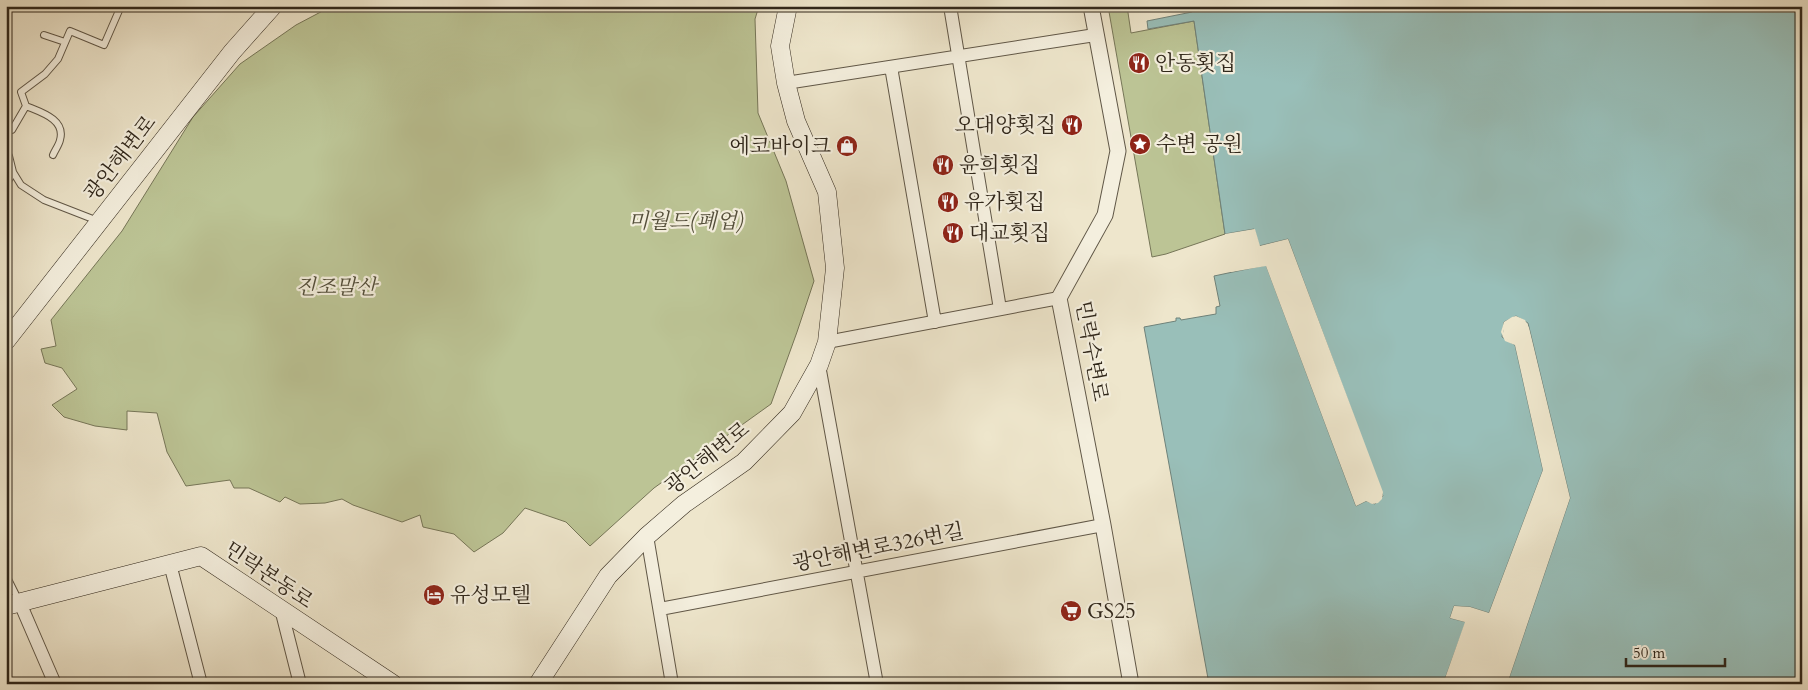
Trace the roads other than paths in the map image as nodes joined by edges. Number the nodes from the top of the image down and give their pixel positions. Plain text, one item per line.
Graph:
1 (121, 6) edge
2 (273, 6) edge
3 (788, 6) edge
4 (950, 6) edge
5 (1090, 6) edge
6 (44, 35) dead end
7 (1095, 35) junction
8 (65, 42) junction
9 (958, 56) junction
10 (890, 67) junction
11 (786, 83) junction
12 (26, 106) junction
13 (6, 132) edge
14 (6, 152) edge
15 (53, 155) dead end
16 (13, 172) junction
17 (6, 185) edge
18 (99, 221) junction
19 (1059, 298) junction
20 (1000, 309) junction
21 (935, 322) junction
22 (6, 341) edge
23 (827, 342) junction
24 (819, 365) junction
25 (1103, 525) junction
26 (647, 536) junction
27 (170, 564) junction
28 (856, 571) junction
29 (6, 575) edge
30 (13, 605) edge
31 (281, 609) junction
32 (660, 609) junction
33 (55, 684) edge
34 (201, 684) edge
35 (300, 684) edge
36 (393, 684) edge
37 (538, 684) edge
38 (672, 684) edge
39 (877, 684) edge
40 (1132, 684) edge

1 - 8 lane
2 - 18 main road, 광안해변로
3 - 11 main road, 광안해변로
4 - 9 street
5 - 7 street, 민락수변로
6 - 8 lane
7 - 9 street
7 - 19 street, 민락수변로
8 - 12 lane
9 - 10 street
9 - 20 street
10 - 11 street
10 - 21 street
11 - 23 main road, 광안해변로
12 - 13 lane
12 - 15 lane
14 - 16 lane
16 - 17 lane
16 - 18 lane
18 - 22 main road, 광안해변로
19 - 20 street
19 - 25 street, 민락수변로
20 - 21 street
21 - 23 street
23 - 24 main road, 광안해변로
24 - 26 main road, 광안해변로
24 - 28 street
25 - 28 street, 광안해변로326번길
25 - 40 street, 민락수변로
26 - 32 street
26 - 37 main road, 광안해변로
27 - 30 main road, 민락본동로
27 - 31 main road, 민락본동로
27 - 34 street
28 - 32 street, 광안해변로326번길
28 - 39 street
29 - 30 lane
30 - 33 street
31 - 35 street
31 - 36 main road, 민락본동로
32 - 38 street

